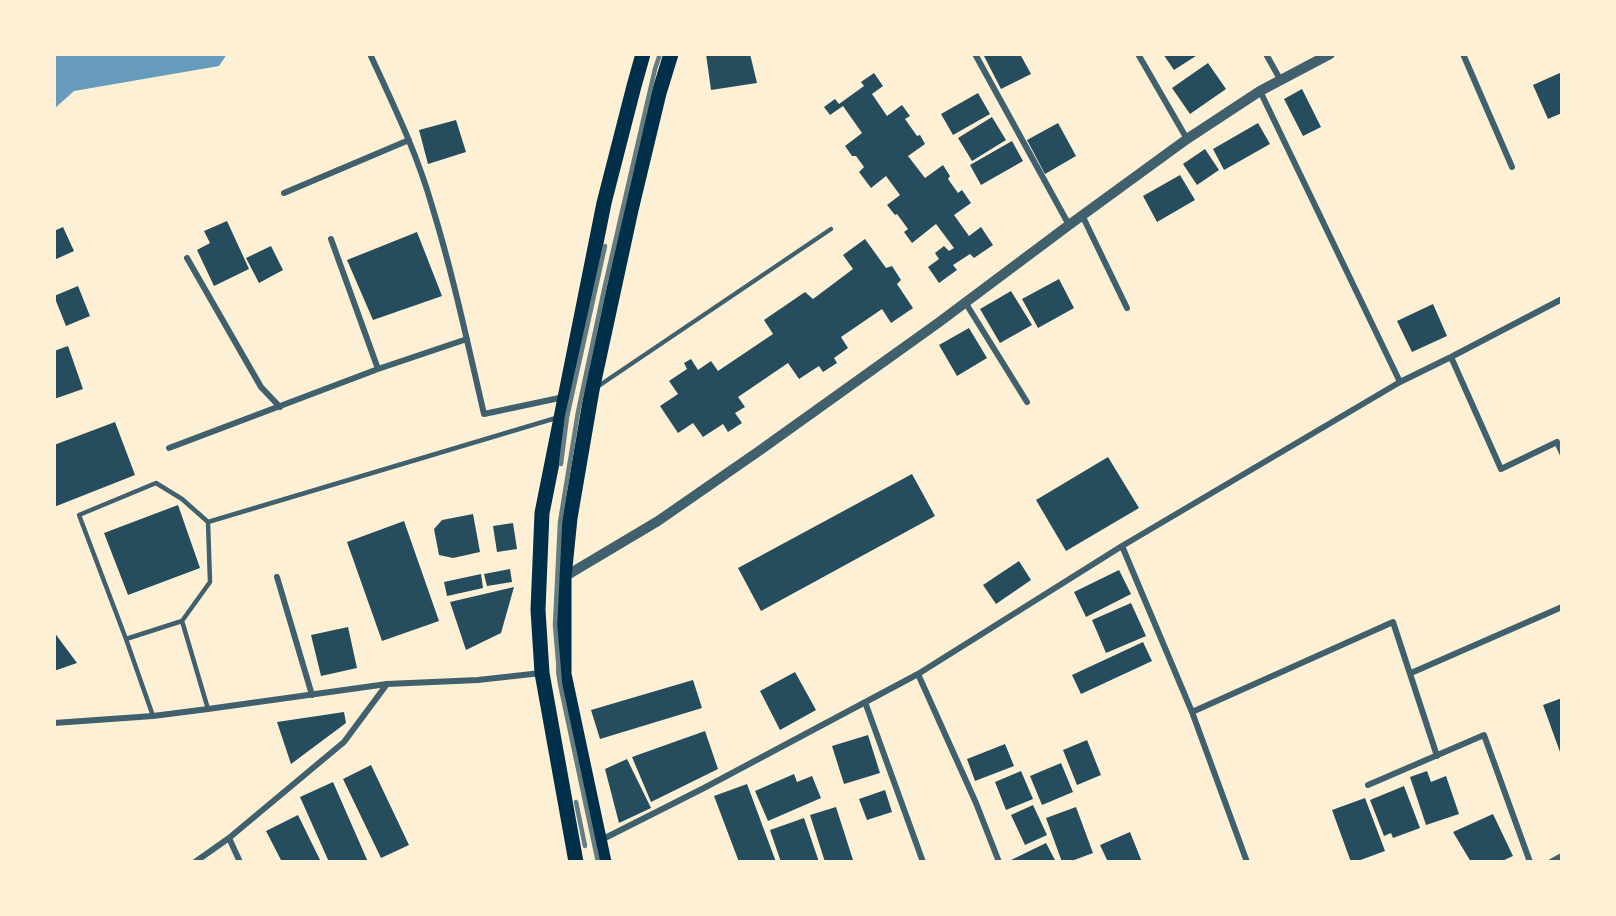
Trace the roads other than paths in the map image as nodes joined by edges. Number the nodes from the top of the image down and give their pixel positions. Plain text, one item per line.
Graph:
1 (370, 54) edge
2 (644, 54) edge
3 (670, 54) edge
4 (975, 54) edge
5 (1138, 54) edge
6 (1266, 54) edge
7 (1330, 54) edge
8 (1463, 54) edge
9 (1281, 81) junction
10 (1260, 91) junction
11 (1187, 139) junction
12 (409, 140) junction
13 (1512, 167) dead end
14 (284, 194) dead end
15 (1082, 215) junction
16 (1069, 225) junction
17 (831, 229) dead end
18 (332, 239) dead end
19 (187, 258) dead end
20 (1562, 299) edge
21 (965, 302) junction
22 (1126, 308) dead end
23 (467, 339) junction
24 (1451, 357) junction
25 (378, 369) junction
26 (1400, 382) junction
27 (592, 390) junction
28 (564, 397) junction
29 (1027, 402) dead end
30 (280, 406) junction
31 (561, 417) junction
32 (169, 448) dead end
33 (1562, 453) edge
34 (208, 522) junction
35 (1122, 546) junction
36 (277, 577) dead end
37 (564, 577) junction
38 (1562, 607) edge
39 (182, 621) junction
40 (126, 639) junction
41 (542, 673) junction
42 (1411, 673) junction
43 (564, 674) junction
44 (918, 674) junction
45 (387, 684) junction
46 (312, 695) junction
47 (865, 702) junction
48 (208, 709) junction
49 (1192, 712) junction
50 (153, 716) junction
51 (54, 723) edge
52 (1437, 756) junction
53 (1368, 785) dead end
54 (229, 838) junction
55 (600, 841) junction
56 (1562, 856) edge
57 (195, 862) edge
58 (240, 862) edge
59 (576, 862) edge
60 (604, 862) edge
61 (923, 862) edge
62 (999, 862) edge
63 (1247, 862) edge
64 (1530, 862) edge
65 (1551, 862) edge

1 - 12 street
2 - 28 main road
3 - 27 main road
4 - 16 street
5 - 11 street
6 - 9 street
7 - 9 street
8 - 13 street
9 - 10 street
10 - 11 street
10 - 26 street
11 - 15 street
12 - 14 street
12 - 23 street
15 - 16 street
15 - 22 street
16 - 21 street
17 - 27 lane
18 - 25 street
19 - 30 street
20 - 24 street
21 - 29 street
21 - 37 street
23 - 25 street
23 - 28 street
24 - 26 street
24 - 33 street
25 - 30 street
26 - 35 street
27 - 37 main road
28 - 31 main road
30 - 32 street
31 - 34 lane
31 - 41 main road
34 - 39 lane
34 - 40 lane
35 - 44 street
35 - 49 street
36 - 46 street
37 - 43 main road
38 - 42 street
39 - 40 lane
39 - 48 lane
40 - 50 lane
41 - 43 main road
41 - 45 street
41 - 59 main road
42 - 49 street
42 - 52 street
43 - 55 main road
44 - 47 street
44 - 62 street
45 - 46 street
45 - 54 street
46 - 48 street
47 - 55 street
47 - 61 street
48 - 50 street
49 - 63 street
50 - 51 street
52 - 53 street
52 - 64 street
54 - 57 street
54 - 58 street
55 - 60 main road
56 - 65 street

